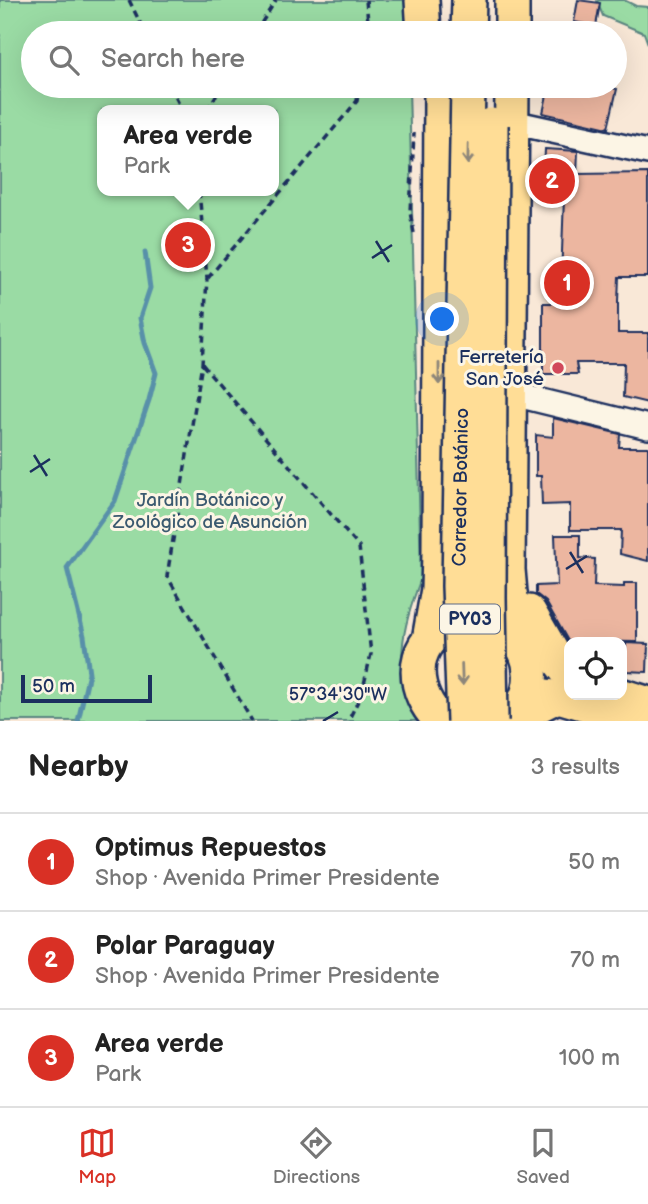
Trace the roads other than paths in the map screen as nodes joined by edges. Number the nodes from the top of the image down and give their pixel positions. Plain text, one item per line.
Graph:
1 (422, 0) edge
2 (442, 0) edge
3 (468, 0) edge
4 (491, 0) edge
5 (512, 0) edge
6 (423, 21) edge
7 (441, 21) edge
8 (468, 21) edge
9 (491, 21) edge
10 (512, 21) edge
11 (428, 98) edge
12 (441, 98) edge
13 (468, 98) edge
14 (491, 98) edge
15 (512, 98) edge
16 (512, 122) junction
17 (648, 152) edge
18 (439, 312) junction
19 (509, 393) junction
20 (648, 427) edge
21 (508, 570) junction
22 (429, 640) junction
23 (523, 646) junction
24 (564, 670) edge
25 (564, 682) edge
26 (564, 684) edge
27 (627, 696) edge
28 (598, 700) edge
29 (648, 702) edge
30 (510, 719) edge
31 (441, 721) edge
32 (464, 721) edge
33 (638, 721) edge

1 - 6 highway
2 - 7 highway
3 - 8 highway
4 - 9 highway
5 - 10 highway
11 - 18 highway
12 - 18 highway, PY03
13 -> 32 highway, Corredor Botánico, bridge
14 - 30 highway, Corredor Botánico, bridge
15 - 16 highway, PY03
16 - 17 street
16 - 19 highway, PY03
18 -> 22 highway, PY03
19 - 20 street
19 - 21 highway, PY03
21 - 23 highway, PY03
21 - 24 highway
22 - 23 highway, PY03
22 - 31 highway, PY03
23 - 25 main road
23 - 30 highway, PY03
26 - 30 highway
27 - 29 main road
28 - 33 main road

